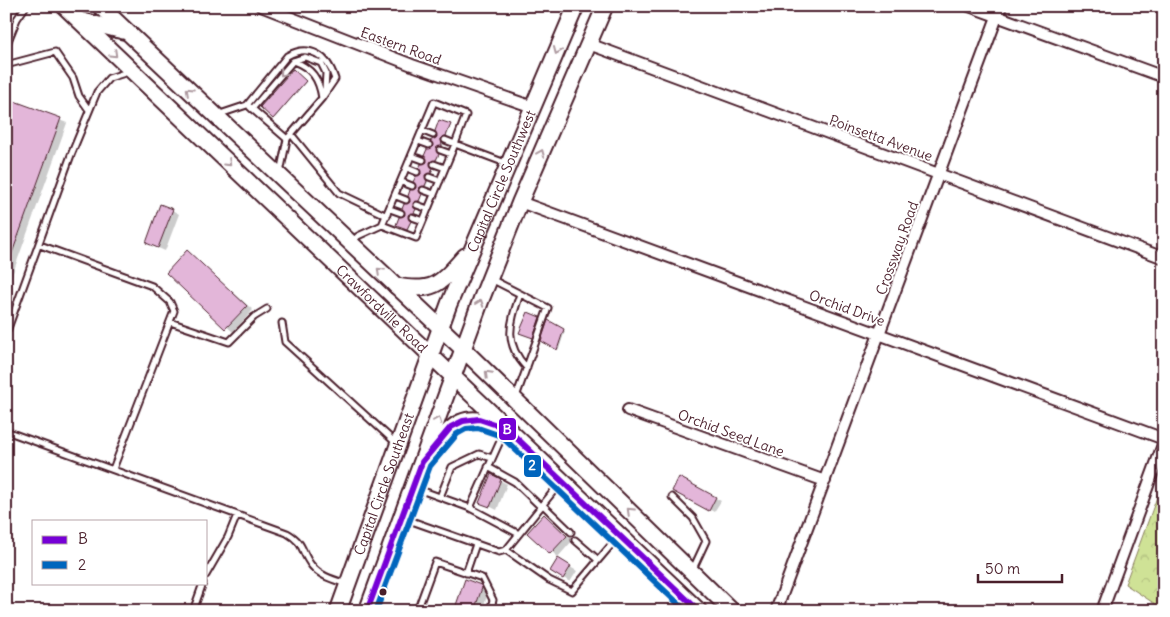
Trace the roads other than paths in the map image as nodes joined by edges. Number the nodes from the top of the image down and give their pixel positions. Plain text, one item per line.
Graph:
1 (26, 6) edge
2 (64, 6) edge
3 (100, 6) edge
4 (261, 6) edge
5 (576, 6) edge
6 (606, 6) edge
7 (969, 6) edge
8 (1001, 6) edge
9 (80, 13) edge
10 (997, 16) junction
11 (128, 33) junction
12 (588, 44) junction
13 (6, 46) edge
14 (293, 61) junction
15 (6, 65) edge
16 (131, 71) junction
17 (1164, 77) edge
18 (322, 98) junction
19 (250, 107) junction
20 (533, 107) junction
21 (89, 110) junction
22 (215, 116) junction
23 (422, 131) junction
24 (291, 134) junction
25 (433, 135) dead end
26 (287, 139) junction
27 (444, 140) dead end
28 (418, 141) junction
29 (455, 144) junction
30 (429, 145) dead end
31 (440, 150) dead end
32 (451, 154) junction
33 (412, 156) junction
34 (423, 160) dead end
35 (434, 164) dead end
36 (508, 164) junction
37 (407, 168) junction
38 (445, 168) junction
39 (418, 172) dead end
40 (279, 175) junction
41 (938, 175) junction
42 (429, 177) dead end
43 (440, 181) junction
44 (402, 182) junction
45 (412, 186) dead end
46 (423, 190) dead end
47 (434, 194) junction
48 (396, 196) junction
49 (406, 200) dead end
50 (520, 202) junction
51 (417, 205) dead end
52 (390, 209) junction
53 (428, 209) junction
54 (401, 213) dead end
55 (387, 216) junction
56 (412, 217) dead end
57 (423, 221) junction
58 (382, 225) junction
59 (351, 243) junction
60 (40, 245) junction
61 (474, 245) junction
62 (1164, 258) edge
63 (489, 279) junction
64 (396, 286) junction
65 (520, 294) junction
66 (267, 309) dead end
67 (170, 322) junction
68 (282, 323) dead end
69 (441, 328) junction
70 (6, 334) edge
71 (880, 334) junction
72 (463, 349) junction
73 (431, 357) junction
74 (527, 368) junction
75 (453, 378) junction
76 (515, 400) junction
77 (628, 410) dead end
78 (506, 428) junction
79 (6, 431) edge
80 (1164, 441) edge
81 (399, 446) junction
82 (492, 458) junction
83 (422, 462) junction
84 (488, 467) junction
85 (113, 469) junction
86 (825, 481) junction
87 (562, 482) junction
88 (413, 487) junction
89 (440, 497) junction
90 (672, 497) dead end
91 (542, 506) junction
92 (470, 508) junction
93 (237, 515) junction
94 (401, 518) junction
95 (571, 532) dead end
96 (519, 534) junction
97 (619, 536) junction
98 (575, 540) dead end
99 (476, 544) junction
100 (506, 550) junction
101 (597, 559) junction
102 (692, 571) junction
103 (208, 572) edge
104 (466, 573) junction
105 (203, 584) edge
106 (348, 584) junction
107 (417, 609) edge
108 (193, 611) edge
109 (338, 611) edge
110 (367, 611) edge
111 (425, 611) edge
112 (490, 611) edge
113 (699, 611) edge
114 (732, 611) edge
115 (776, 611) edge
116 (1102, 611) edge

1 - 13 lane
2 - 9 main road, Crawfordville Road
3 - 11 main road, Crawfordville Road
4 - 20 street, Eastern Road
5 -> 20 main road, Capital Circle Southwest
6 - 12 main road, Capital Circle Southwest
7 - 10 street
8 - 10 street, Crossway Road
9 - 11 main road
9 -> 16 main road, Crawfordville Road
10 - 17 street
10 - 41 street, Crossway Road
22 -> 11 main road, Crawfordville Road
12 - 41 street, Poinsetta Avenue
50 -> 12 main road, Capital Circle Southwest
14 - 18 lane
14 - 18 lane
14 -> 19 lane
15 - 21 lane
16 - 21 lane
16 -> 73 main road, Crawfordville Road
18 - 19 lane
18 - 24 lane
19 - 22 lane
19 - 26 lane
20 - 36 main road, Capital Circle Southwest
21 - 60 lane
22 - 40 main road, Crawfordville Road
23 - 25 lane
23 - 28 lane
23 - 29 lane
24 - 26 lane
24 - 55 lane
26 - 40 lane
27 - 29 lane
28 - 30 lane
28 - 33 lane
29 - 32 lane
29 - 36 lane
31 - 32 lane
32 - 38 lane
33 - 34 lane
33 - 37 lane
35 - 38 lane
36 - 61 main road, Capital Circle Southwest
37 - 39 lane
37 - 44 lane
38 - 43 lane
40 - 59 main road, Crawfordville Road
41 - 62 street, Poinsetta Avenue
41 - 71 street, Crossway Road
42 - 43 lane
43 - 47 lane
44 - 45 lane
44 - 48 lane
46 - 47 lane
47 - 53 lane
48 - 49 lane
48 - 52 lane
50 - 63 main road, Capital Circle Southwest
50 - 71 street, Orchid Drive
51 - 53 lane
52 - 54 lane
52 - 55 lane
53 - 57 lane
55 - 58 lane
56 - 57 lane
57 - 58 lane
58 - 59 lane
64 -> 59 main road, Crawfordville Road
60 - 67 lane
60 - 70 lane
61 - 64 main road
61 - 69 main road, Capital Circle Southwest
63 - 65 lane
72 -> 63 main road, Capital Circle Southwest
64 - 69 main road, Crawfordville Road
65 - 74 lane
65 - 74 lane
66 - 67 lane
67 - 85 lane
68 - 81 lane
69 - 72 main road, Crawfordville Road
69 - 73 main road, Capital Circle Southwest
71 - 80 street, Orchid Drive
71 - 86 street, Crossway Road
72 - 75 main road, Capital Circle Southeast
76 -> 72 main road, Crawfordville Road
73 - 75 main road, Crawfordville Road
73 - 81 main road, Capital Circle Southeast
74 - 76 lane
75 - 78 main road, Crawfordville Road
83 -> 75 main road, Capital Circle Southeast
102 -> 76 main road, Crawfordville Road
77 - 86 street, Orchid Seed Lane
78 - 82 lane
78 - 83 main road
78 - 87 main road, Crawfordville Road
79 - 85 lane
80 - 116 street
81 - 106 main road, Capital Circle Southeast
82 - 84 lane
82 - 89 lane
83 - 88 main road, Capital Circle Southeast
84 - 91 lane
84 - 92 lane
85 - 93 lane
86 - 115 street, Crossway Road
87 - 91 lane
87 - 97 main road, Crawfordville Road
88 - 89 lane
88 - 94 main road, Capital Circle Southeast
89 - 92 lane
90 - 102 lane
91 - 95 lane
91 - 96 lane
92 - 96 lane
93 - 103 lane
93 - 106 lane
94 - 99 lane
94 - 110 main road, Capital Circle Southeast
96 - 100 lane
97 - 101 lane
97 - 113 main road, Crawfordville Road
98 - 101 lane
99 - 100 lane
99 - 104 lane
100 - 101 lane
102 - 114 main road, Crawfordville Road
104 - 107 lane
104 - 112 lane
105 - 108 lane
106 - 109 main road, Capital Circle Southeast
107 - 111 lane

